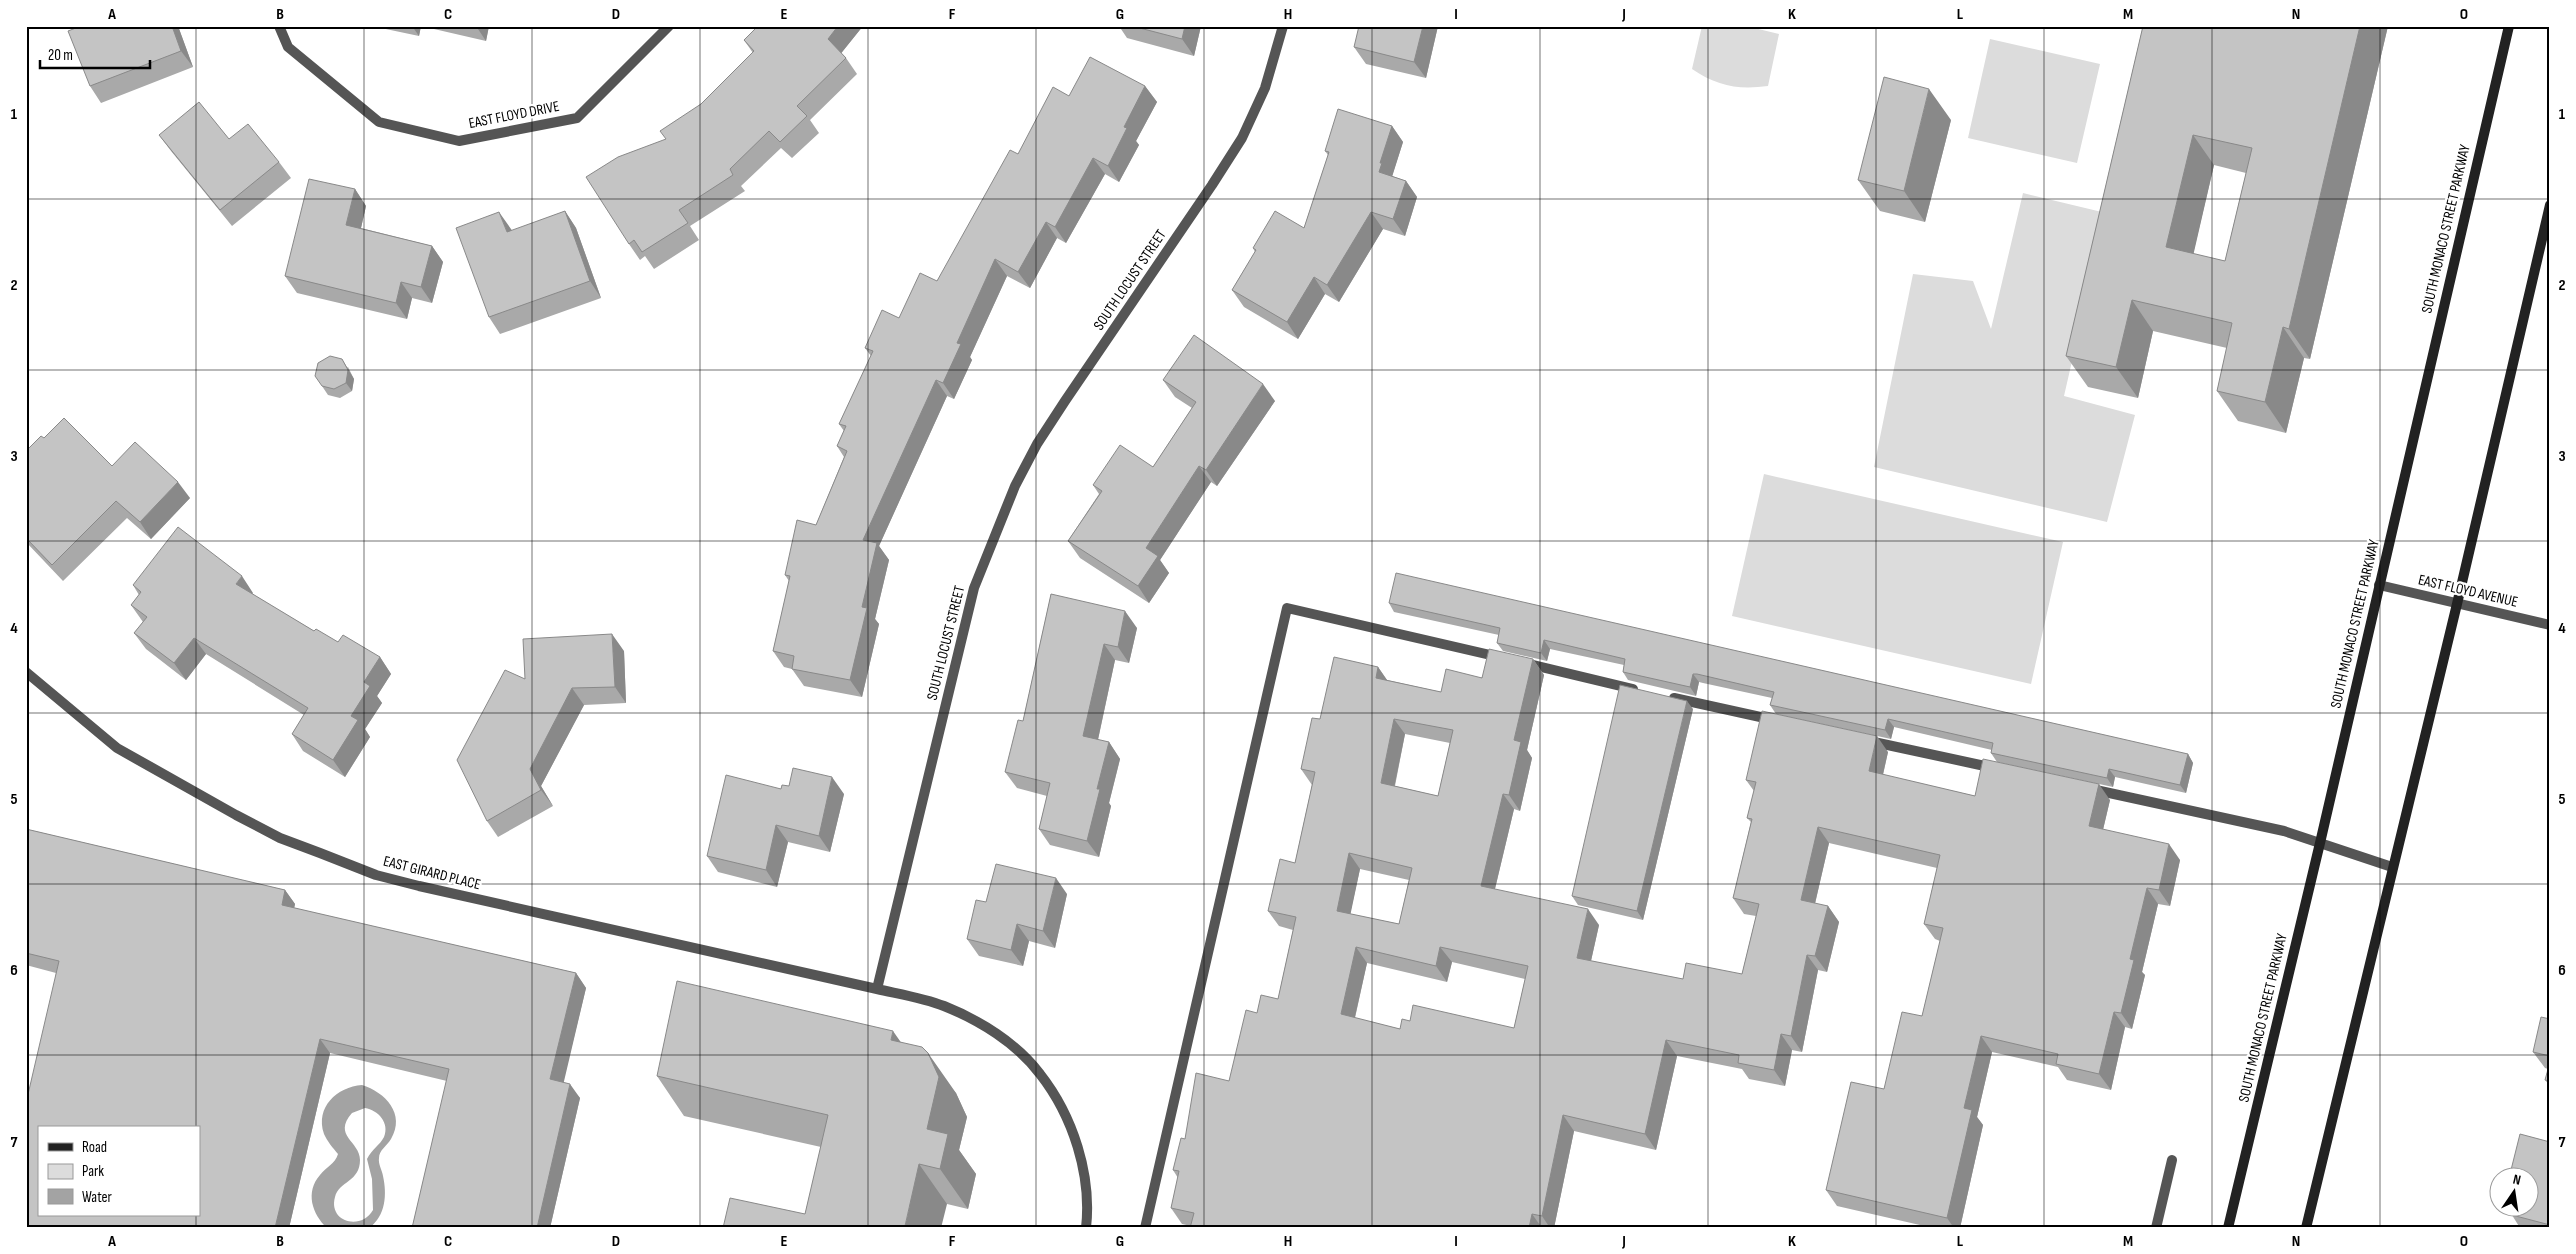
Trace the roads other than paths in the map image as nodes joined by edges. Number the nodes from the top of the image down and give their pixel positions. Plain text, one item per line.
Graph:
1 (279, 26) edge
2 (669, 26) edge
3 (1282, 26) edge
4 (2509, 26) edge
5 (2550, 205) edge
6 (2379, 585) junction
7 (2457, 604) junction
8 (2550, 625) edge
9 (26, 672) edge
10 (1644, 691) edge
11 (1662, 695) edge
12 (1786, 723) edge
13 (1863, 739) edge
14 (2007, 770) edge
15 (2084, 787) edge
16 (2320, 844) junction
17 (2392, 867) junction
18 (878, 989) junction
19 (2172, 1160) dead end
20 (1086, 1228) edge
21 (1145, 1228) edge
22 (2156, 1228) edge
23 (2228, 1228) edge
24 (2306, 1228) edge

1 - 2 street, EAST FLOYD DRIVE
3 - 18 street, SOUTH LOCUST STREET
4 - 6 main road, SOUTH MONACO STREET PARKWAY
5 - 7 main road
6 - 7 street, EAST FLOYD AVENUE
6 - 16 main road, SOUTH MONACO STREET PARKWAY
7 - 8 street, EAST FLOYD AVENUE
7 - 17 main road
9 - 18 street, EAST GIRARD PLACE
10 - 21 street
11 - 12 street
13 - 14 street
15 - 16 street
16 - 17 street
16 - 23 main road, SOUTH MONACO STREET PARKWAY
17 - 24 main road
18 - 20 street
19 - 22 street

